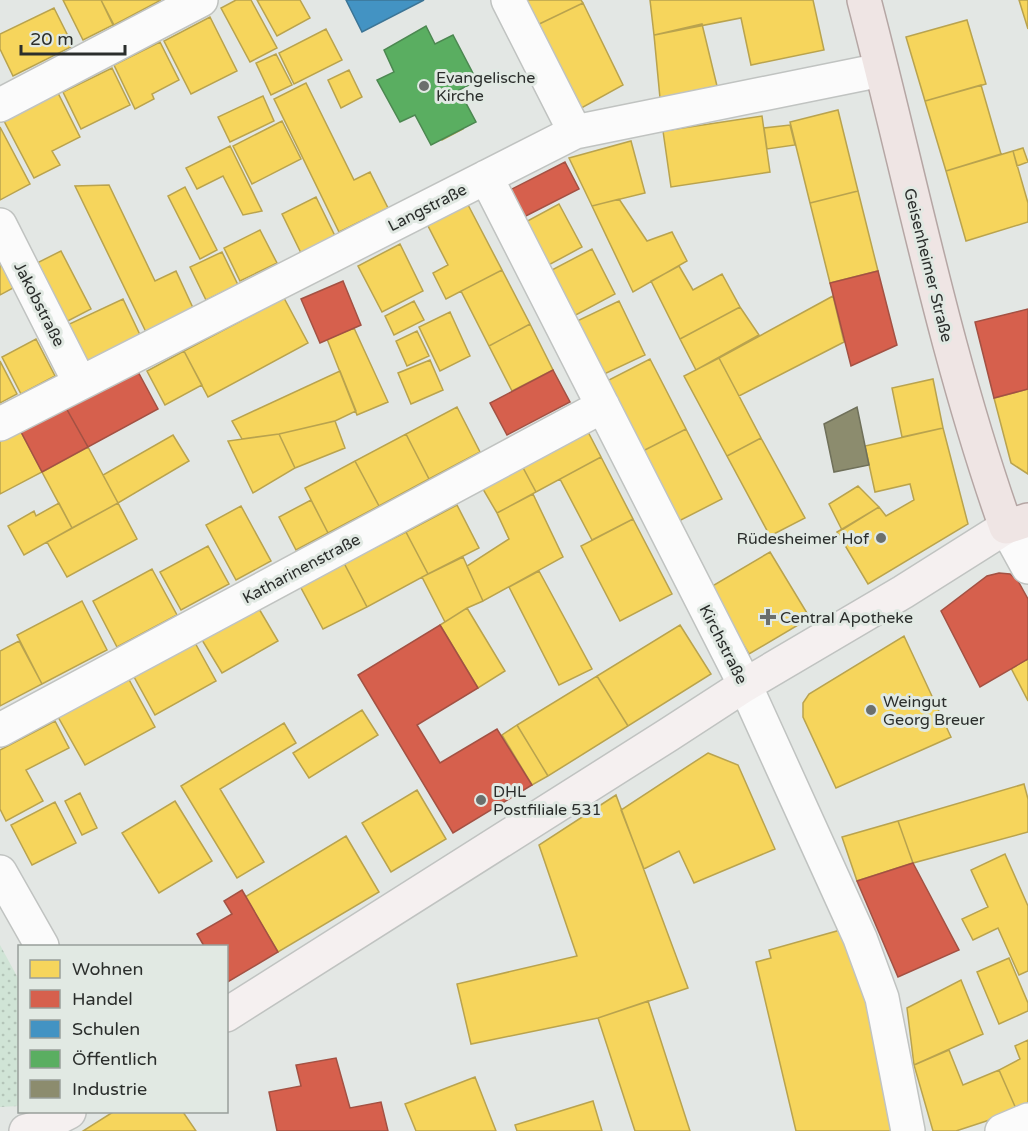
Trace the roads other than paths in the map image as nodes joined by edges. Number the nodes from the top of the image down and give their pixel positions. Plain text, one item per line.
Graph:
1 (200, 0) edge
2 (508, 0) edge
3 (864, 0) edge
4 (881, 70) junction
5 (0, 105) edge
6 (575, 132) junction
7 (486, 177) junction
8 (0, 225) edge
9 (80, 382) junction
10 (603, 406) junction
11 (0, 424) edge
12 (1017, 524) edge
13 (1028, 567) edge
14 (745, 685) junction
15 (0, 730) edge
16 (0, 872) edge
17 (41, 945) edge
18 (228, 1014) edge
19 (67, 1113) edge
20 (1028, 1120) edge
21 (26, 1131) edge
22 (908, 1131) edge
23 (1002, 1131) edge

1 - 5 street
2 - 6 street
3 - 4 main road, Geisenheimer Straße
4 - 6 street, Langstraße
4 - 12 main road, Geisenheimer Straße
6 - 7 street, Langstraße
7 - 9 street, Langstraße
7 - 10 street, Kirchstraße
8 - 9 street, Jakobstraße
9 - 11 street, Langstraße
10 - 14 street, Kirchstraße
10 - 15 street, Katharinenstraße
12 - 13 street
12 - 14 main road
14 - 18 main road
14 - 22 street, Kirchstraße
16 - 17 street
19 - 21 main road
20 - 23 street

